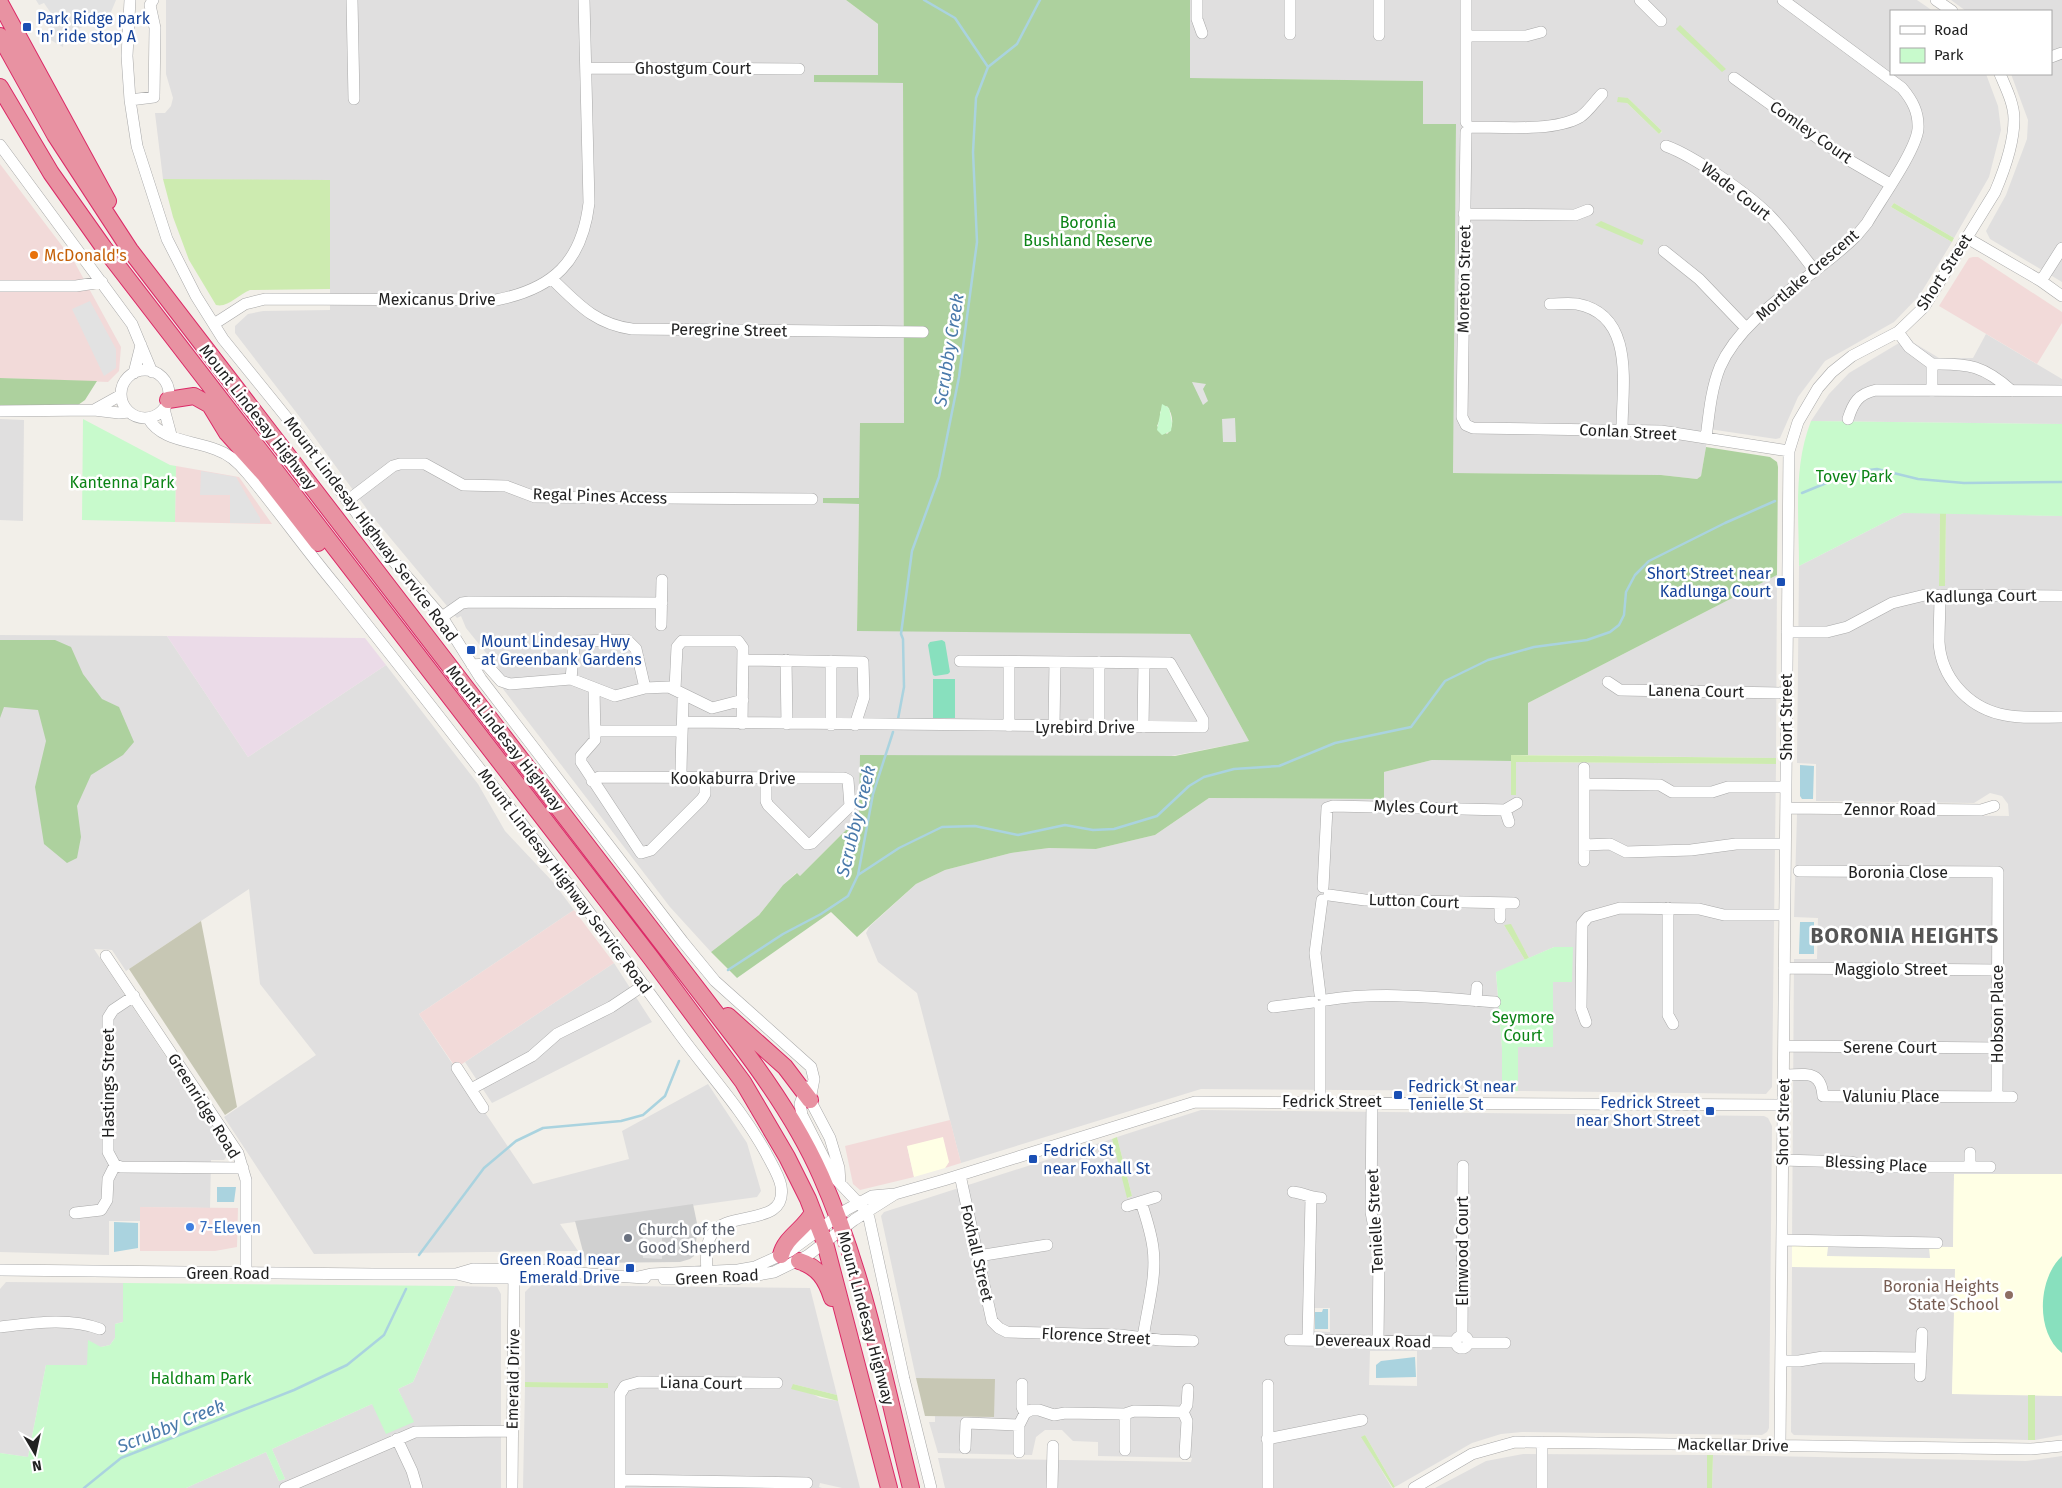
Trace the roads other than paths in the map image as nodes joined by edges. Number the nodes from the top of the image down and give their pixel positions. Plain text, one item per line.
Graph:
1 (130, 0) edge
2 (352, 0) edge
3 (584, 0) edge
4 (1197, 0) edge
5 (1290, 0) edge
6 (1379, 0) edge
7 (1466, 0) edge
8 (1640, 0) edge
9 (1783, 0) edge
10 (1936, 0) edge
11 (152, 2) edge
12 (0, 3) edge
13 (1951, 10) edge
14 (1661, 21) dead end
15 (1541, 32) dead end
16 (1202, 33) dead end
17 (1290, 34) dead end
18 (1379, 35) dead end
19 (0, 36) edge
20 (1466, 36) junction
21 (586, 68) junction
22 (799, 69) dead end
23 (2002, 75) edge
24 (1734, 78) dead end
25 (0, 87) edge
26 (1602, 94) dead end
27 (354, 98) dead end
28 (130, 100) junction
29 (1468, 127) junction
30 (0, 145) edge
31 (1666, 146) dead end
32 (1890, 184) junction
33 (1588, 210) dead end
34 (1464, 214) junction
35 (1967, 238) junction
36 (2062, 248) edge
37 (1664, 251) dead end
38 (1816, 271) junction
39 (552, 280) junction
40 (2041, 281) junction
41 (102, 282) junction
42 (0, 286) edge
43 (2062, 296) edge
44 (1550, 304) dead end
45 (214, 324) junction
46 (1746, 328) junction
47 (922, 332) dead end
48 (1898, 332) junction
49 (141, 345) junction
50 (205, 349) junction
51 (1932, 364) junction
52 (152, 372) junction
53 (134, 374) junction
54 (1932, 391) junction
55 (2012, 391) junction
56 (2062, 392) edge
57 (122, 395) junction
58 (166, 405) junction
59 (94, 410) junction
60 (0, 411) edge
61 (129, 412) junction
62 (148, 418) junction
63 (1848, 419) dead end
64 (1466, 425) joint
65 (1622, 430) junction
66 (171, 435) junction
67 (1706, 438) junction
68 (1790, 451) junction
69 (812, 499) dead end
70 (347, 501) junction
71 (662, 580) dead end
72 (1940, 596) junction
73 (2062, 596) edge
74 (662, 603) junction
75 (380, 606) junction
76 (442, 617) junction
77 (661, 625) dead end
78 (1787, 632) junction
79 (743, 660) junction
80 (786, 660) junction
81 (831, 661) junction
82 (960, 661) dead end
83 (1009, 662) junction
84 (1054, 662) junction
85 (1100, 662) junction
86 (1144, 663) junction
87 (472, 665) junction
88 (571, 679) junction
89 (1608, 682) dead end
90 (594, 688) junction
91 (645, 688) junction
92 (679, 691) junction
93 (1786, 693) junction
94 (743, 700) junction
95 (2062, 717) edge
96 (742, 724) junction
97 (787, 724) junction
98 (831, 725) junction
99 (855, 725) junction
100 (1009, 726) junction
101 (1054, 726) junction
102 (683, 727) junction
103 (1099, 727) junction
104 (1144, 727) junction
105 (596, 731) junction
106 (1584, 768) dead end
107 (681, 777) junction
108 (705, 777) junction
109 (766, 778) junction
110 (592, 781) junction
111 (1584, 784) junction
112 (1786, 787) junction
113 (1517, 803) dead end
114 (1994, 806) dead end
115 (1786, 808) junction
116 (1505, 810) junction
117 (1509, 822) dead end
118 (1785, 844) junction
119 (1584, 845) junction
120 (1584, 861) dead end
121 (1799, 871) dead end
122 (1998, 872) joint
123 (1325, 894) junction
124 (1514, 903) dead end
125 (1500, 904) junction
126 (1668, 908) junction
127 (1784, 915) junction
128 (1500, 918) dead end
129 (106, 956) dead end
130 (1784, 968) junction
131 (1998, 970) junction
132 (644, 984) junction
133 (1477, 987) dead end
134 (134, 996) junction
135 (1320, 1000) junction
136 (1476, 1001) junction
137 (1495, 1002) dead end
138 (711, 1006) junction
139 (1273, 1007) dead end
140 (1586, 1022) dead end
141 (1673, 1024) dead end
142 (1784, 1046) junction
143 (1997, 1048) junction
144 (457, 1068) dead end
145 (1784, 1075) junction
146 (471, 1089) junction
147 (807, 1095) junction
148 (1997, 1096) junction
149 (2012, 1097) dead end
150 (1320, 1101) junction
151 (1372, 1101) junction
152 (1783, 1105) junction
153 (484, 1108) dead end
154 (1970, 1153) dead end
155 (1782, 1160) junction
156 (115, 1164) junction
157 (1463, 1166) dead end
158 (1970, 1167) junction
159 (243, 1168) junction
160 (1990, 1168) dead end
161 (960, 1175) junction
162 (1293, 1192) dead end
163 (1156, 1197) dead end
164 (1141, 1202) junction
165 (1127, 1206) dead end
166 (862, 1207) junction
167 (813, 1212) junction
168 (75, 1213) dead end
169 (840, 1223) junction
170 (822, 1236) junction
171 (1782, 1240) junction
172 (1937, 1243) dead end
173 (1047, 1245) dead end
174 (781, 1255) junction
175 (978, 1256) junction
176 (799, 1261) junction
177 (0, 1270) edge
178 (246, 1273) junction
179 (514, 1274) junction
180 (707, 1275) junction
181 (0, 1327) edge
182 (999, 1328) joint
183 (100, 1329) dead end
184 (1922, 1333) dead end
185 (1143, 1338) junction
186 (1193, 1340) dead end
187 (1290, 1340) dead end
188 (1308, 1340) junction
189 (1462, 1340) junction
190 (1378, 1341) junction
191 (1505, 1343) dead end
192 (856, 1357) junction
193 (1921, 1358) junction
194 (1781, 1361) junction
195 (1920, 1376) dead end
196 (777, 1384) dead end
197 (1022, 1384) dead end
198 (1268, 1385) dead end
199 (1188, 1389) dead end
200 (1182, 1412) junction
201 (1025, 1413) junction
202 (1125, 1414) junction
203 (1362, 1420) dead end
204 (1019, 1425) junction
205 (512, 1431) junction
206 (397, 1439) junction
207 (1267, 1439) junction
208 (1542, 1442) junction
209 (1780, 1445) junction
210 (1053, 1446) dead end
211 (965, 1448) dead end
212 (2062, 1448) edge
213 (1125, 1450) dead end
214 (1018, 1452) dead end
215 (1185, 1454) dead end
216 (807, 1483) dead end
217 (620, 1484) edge
218 (285, 1488) edge
219 (417, 1488) edge
220 (512, 1488) edge
221 (889, 1488) edge
222 (911, 1488) edge
223 (931, 1488) edge
224 (1052, 1488) edge
225 (1268, 1488) edge
226 (1414, 1488) edge
227 (1542, 1488) edge

1 - 28 street, Mount Lindesay Highway Service Road
2 - 27 street
3 - 21 street, Mexicanus Drive
4 - 16 street
5 - 17 street
6 - 18 street
7 - 20 street, Moreton Street
8 - 14 street
9 - 32 street, Mortlake Crescent
10 - 13 street
11 - 28 street
12 - 50 highway
15 - 20 street
19 - 50 highway, Mount Lindesay Highway
20 - 29 street, Moreton Street
21 - 22 street, Ghostgum Court
21 - 39 street, Mexicanus Drive
23 - 35 street, Short Street
24 - 32 street, Comley Court
25 - 75 highway, Mount Lindesay Highway
26 - 29 street
28 - 45 street, Mount Lindesay Highway Service Road
29 - 34 street, Moreton Street
30 - 41 street
31 - 38 street, Wade Court
32 - 38 street, Mortlake Crescent
33 - 34 street
34 - 64 street, Moreton Street
35 - 40 street
35 - 48 street, Short Street
36 - 40 street
37 - 46 street
38 - 46 street, Mortlake Crescent
39 - 45 street, Mexicanus Drive
39 - 47 street, Peregrine Street
40 - 43 street
41 - 42 street
41 - 49 street
44 - 65 street
45 - 70 street, Mount Lindesay Highway Service Road
46 - 67 street, Mortlake Crescent
48 - 51 street
48 - 68 street, Short Street
49 - 52 street
49 - 53 street
50 - 138 highway, Mount Lindesay Highway
51 - 54 street
51 - 55 street
52 - 53 street
52 - 58 street
53 - 57 street
54 - 55 street
54 - 63 street
55 - 56 street
57 - 59 street
57 - 61 street
58 - 62 street
58 - 66 street
58 - 75 highway
59 - 60 street
59 - 61 street
61 - 62 street
62 - 66 street, Mount Lindesay Highway Service Road
64 - 65 street, Conlan Street
65 - 67 street, Conlan Street
66 - 132 street, Mount Lindesay Highway Service Road
67 - 68 street, Conlan Street
68 - 78 street, Short Street
69 - 70 street, Regal Pines Access
70 - 76 street, Mount Lindesay Highway Service Road
71 - 74 street
72 - 73 street, Kadlunga Court
72 - 78 street, Kadlunga Court
72 - 95 street
74 - 76 street
74 - 77 street
75 - 167 highway, Mount Lindesay Highway
76 - 87 street, Mount Lindesay Highway Service Road
78 - 93 street, Short Street
79 - 80 street
79 - 92 street
79 - 94 street
80 - 81 street
80 - 97 street
81 - 98 street
81 - 99 street
82 - 83 street, Lyrebird Drive
83 - 84 street, Lyrebird Drive
83 - 100 street
84 - 85 street, Lyrebird Drive
84 - 101 street
85 - 86 street, Lyrebird Drive
85 - 103 street
86 - 104 street
86 - 104 street, Lyrebird Drive
87 - 88 street
87 - 147 street, Mount Lindesay Highway Service Road
88 - 90 street
88 - 91 street
89 - 93 street, Lanena Court
90 - 91 street
90 - 105 street
91 - 92 street
92 - 94 street
92 - 102 street
93 - 112 street, Short Street
94 - 96 street
96 - 97 street, Lyrebird Drive
96 - 102 street, Lyrebird Drive
97 - 98 street, Lyrebird Drive
98 - 99 street, Lyrebird Drive
99 - 100 street, Lyrebird Drive
100 - 101 street, Lyrebird Drive
101 - 103 street, Lyrebird Drive
102 - 105 street, Lyrebird Drive
102 - 107 street
103 - 104 street, Lyrebird Drive
105 - 110 street
106 - 111 street
107 - 108 street, Kookaburra Drive
107 - 110 street, Kookaburra Drive
108 - 109 street, Kookaburra Drive
108 - 110 street
109 - 109 street, Kookaburra Drive
111 - 112 street
111 - 119 street
112 - 115 street, Short Street
113 - 116 street
114 - 115 street, Zennor Road
115 - 118 street, Short Street
116 - 117 street
116 - 123 street, Myles Court
118 - 119 street
118 - 127 street, Short Street
119 - 120 street
121 - 122 street, Boronia Close
122 - 131 street, Hobson Place
123 - 125 street, Lutton Court
123 - 135 street
124 - 125 street, Lutton Court
125 - 128 street
126 - 127 street
126 - 140 street
126 - 141 street
127 - 130 street, Short Street
129 - 134 street, Greenridge Road
130 - 131 street, Maggiolo Street
130 - 142 street, Short Street
131 - 143 street, Hobson Place
132 - 146 street
132 - 180 street, Mount Lindesay Highway Service Road
133 - 136 street
134 - 156 street, Hastings Street
134 - 159 street, Greenridge Road
135 - 136 street
135 - 139 street
135 - 150 street
136 - 137 street
138 - 147 highway
138 - 169 highway, Mount Lindesay Highway
142 - 143 street, Serene Court
142 - 145 street, Short Street
143 - 148 street, Hobson Place
144 - 146 street
145 - 148 street, Valuniu Place
145 - 152 street, Short Street
146 - 153 street
147 - 166 street, Mount Lindesay Highway Service Road
148 - 149 street, Valuniu Place
150 - 151 street, Fedrick Street
150 - 161 street, Fedrick Street
151 - 152 street, Fedrick Street
151 - 190 street, Tenielle Street
152 - 155 street, Short Street
154 - 158 street
155 - 158 street, Blessing Place
155 - 171 street, Short Street
156 - 159 street
156 - 168 street
157 - 189 street, Elmwood Court
158 - 160 street, Blessing Place
159 - 178 street, Greenridge Road
161 - 166 street, Fedrick Street
161 - 175 street, Foxhall Street
162 - 188 street
163 - 164 street
164 - 165 street
164 - 185 street
166 - 169 street, Fedrick Street
166 - 223 street, Mount Lindesay Highway Service Road
167 - 170 highway, Mount Lindesay Highway
167 - 174 highway
169 - 170 street, Green Road
169 - 222 highway, Mount Lindesay Highway
170 - 174 street, Green Road
170 - 176 street, Green Road
170 - 192 highway, Mount Lindesay Highway
171 - 172 street
171 - 194 street, Short Street
173 - 175 street
174 - 180 street, Green Road
175 - 182 street, Foxhall Street
176 - 180 street, Green Road
176 - 192 highway
177 - 178 street, Green Road
178 - 179 street, Green Road
179 - 180 street, Green Road
179 - 205 street, Emerald Drive
181 - 183 street
182 - 185 street, Florence Street
184 - 193 street
185 - 186 street, Florence Street
187 - 188 street, Devereaux Road
188 - 190 street, Devereaux Road
189 - 190 street, Devereaux Road
189 - 191 street, Devereaux Road
192 - 221 highway, Mount Lindesay Highway
193 - 194 street
193 - 195 street
194 - 209 street, Short Street
196 - 217 street, Liana Court
197 - 201 street
198 - 207 street
199 - 200 street
200 - 202 street
200 - 215 street
201 - 202 street
201 - 204 street
202 - 213 street
203 - 207 street
204 - 211 street
204 - 214 street
205 - 206 street
205 - 220 street, Emerald Drive
206 - 218 street
206 - 219 street
207 - 225 street
208 - 209 street, Mackellar Drive
208 - 226 street, Mackellar Drive
208 - 227 street
209 - 212 street, Mackellar Drive
210 - 224 street
216 - 217 street

